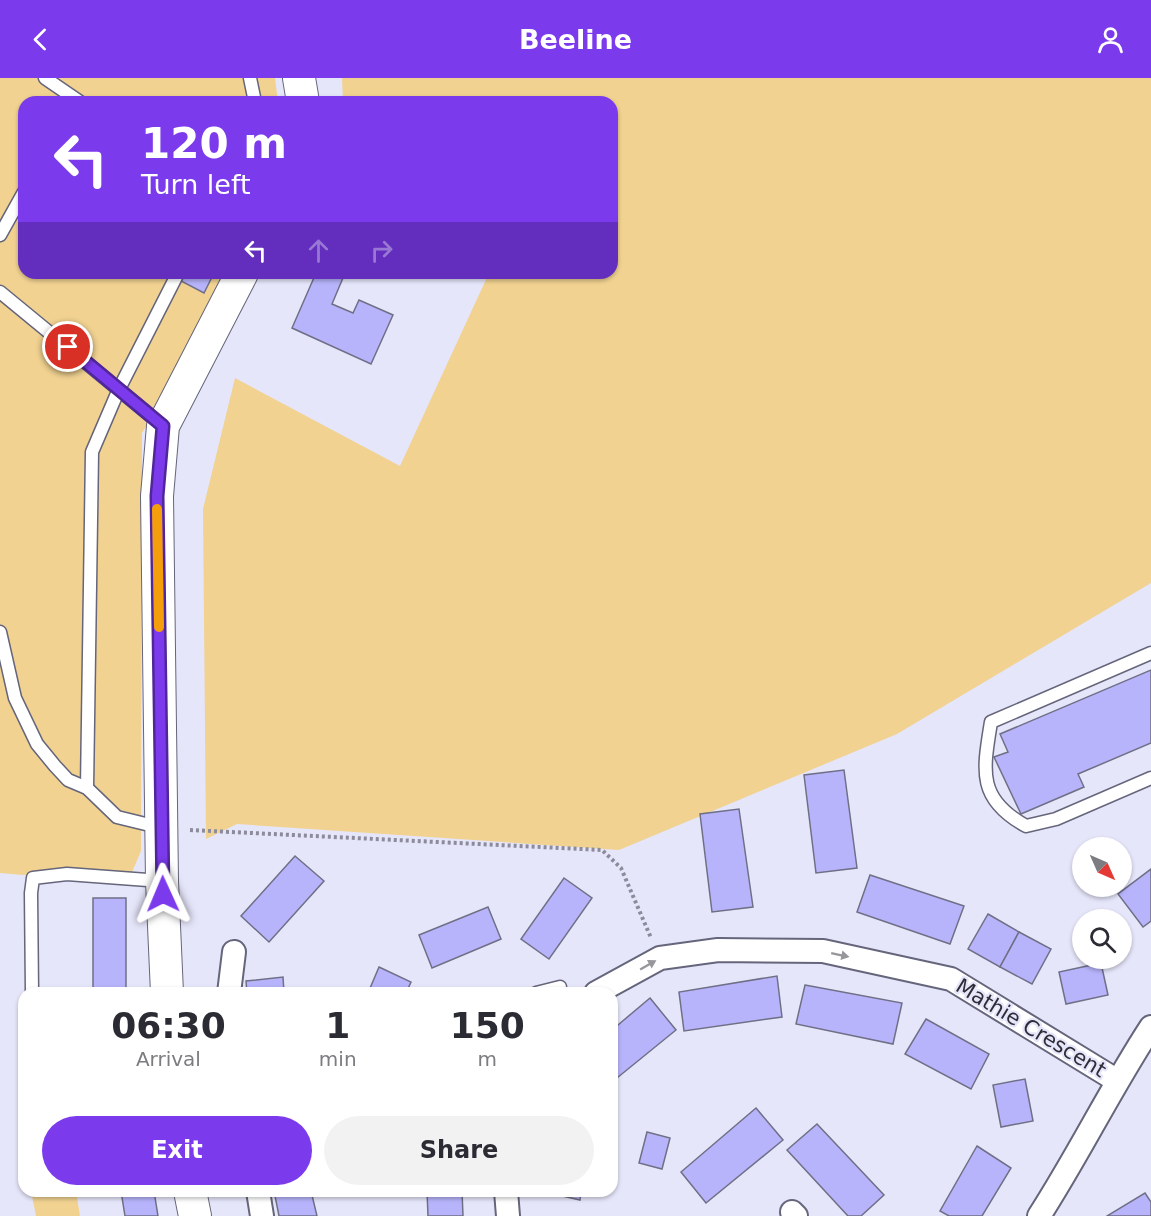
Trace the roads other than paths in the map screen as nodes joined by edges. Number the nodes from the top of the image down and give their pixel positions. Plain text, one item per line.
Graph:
1 (45, 78) edge
2 (250, 78) edge
3 (299, 78) edge
4 (69, 96) edge
5 (254, 96) edge
6 (302, 96) edge
7 (18, 203) edge
8 (0, 235) edge
9 (175, 279) edge
10 (239, 279) edge
11 (0, 292) edge
12 (119, 389) junction
13 (163, 426) junction
14 (0, 632) edge
15 (1151, 653) edge
16 (1151, 778) edge
17 (87, 788) junction
18 (163, 828) junction
19 (162, 881) junction
20 (234, 952) dead end
21 (32, 987) edge
22 (167, 987) edge
23 (230, 987) edge
24 (607, 987) edge
25 (1151, 1027) edge
26 (1116, 1080) junction
27 (191, 1197) edge
28 (259, 1197) edge
29 (506, 1197) edge
30 (195, 1216) edge
31 (262, 1216) edge
32 (508, 1216) edge
33 (1039, 1216) edge

1 - 4 lane
2 - 5 lane
3 - 6 street
7 - 8 lane
9 - 12 lane
10 - 13 street
11 - 12 lane
12 - 13 lane
12 - 17 lane
13 - 18 street
14 - 17 lane
15 - 16 lane
17 - 18 lane
18 - 19 street
19 - 21 lane
19 - 22 street
20 - 23 street
24 -> 26 street, Mathie Crescent
25 - 26 street
26 - 33 street
27 - 30 street
28 - 31 street
29 - 32 street

